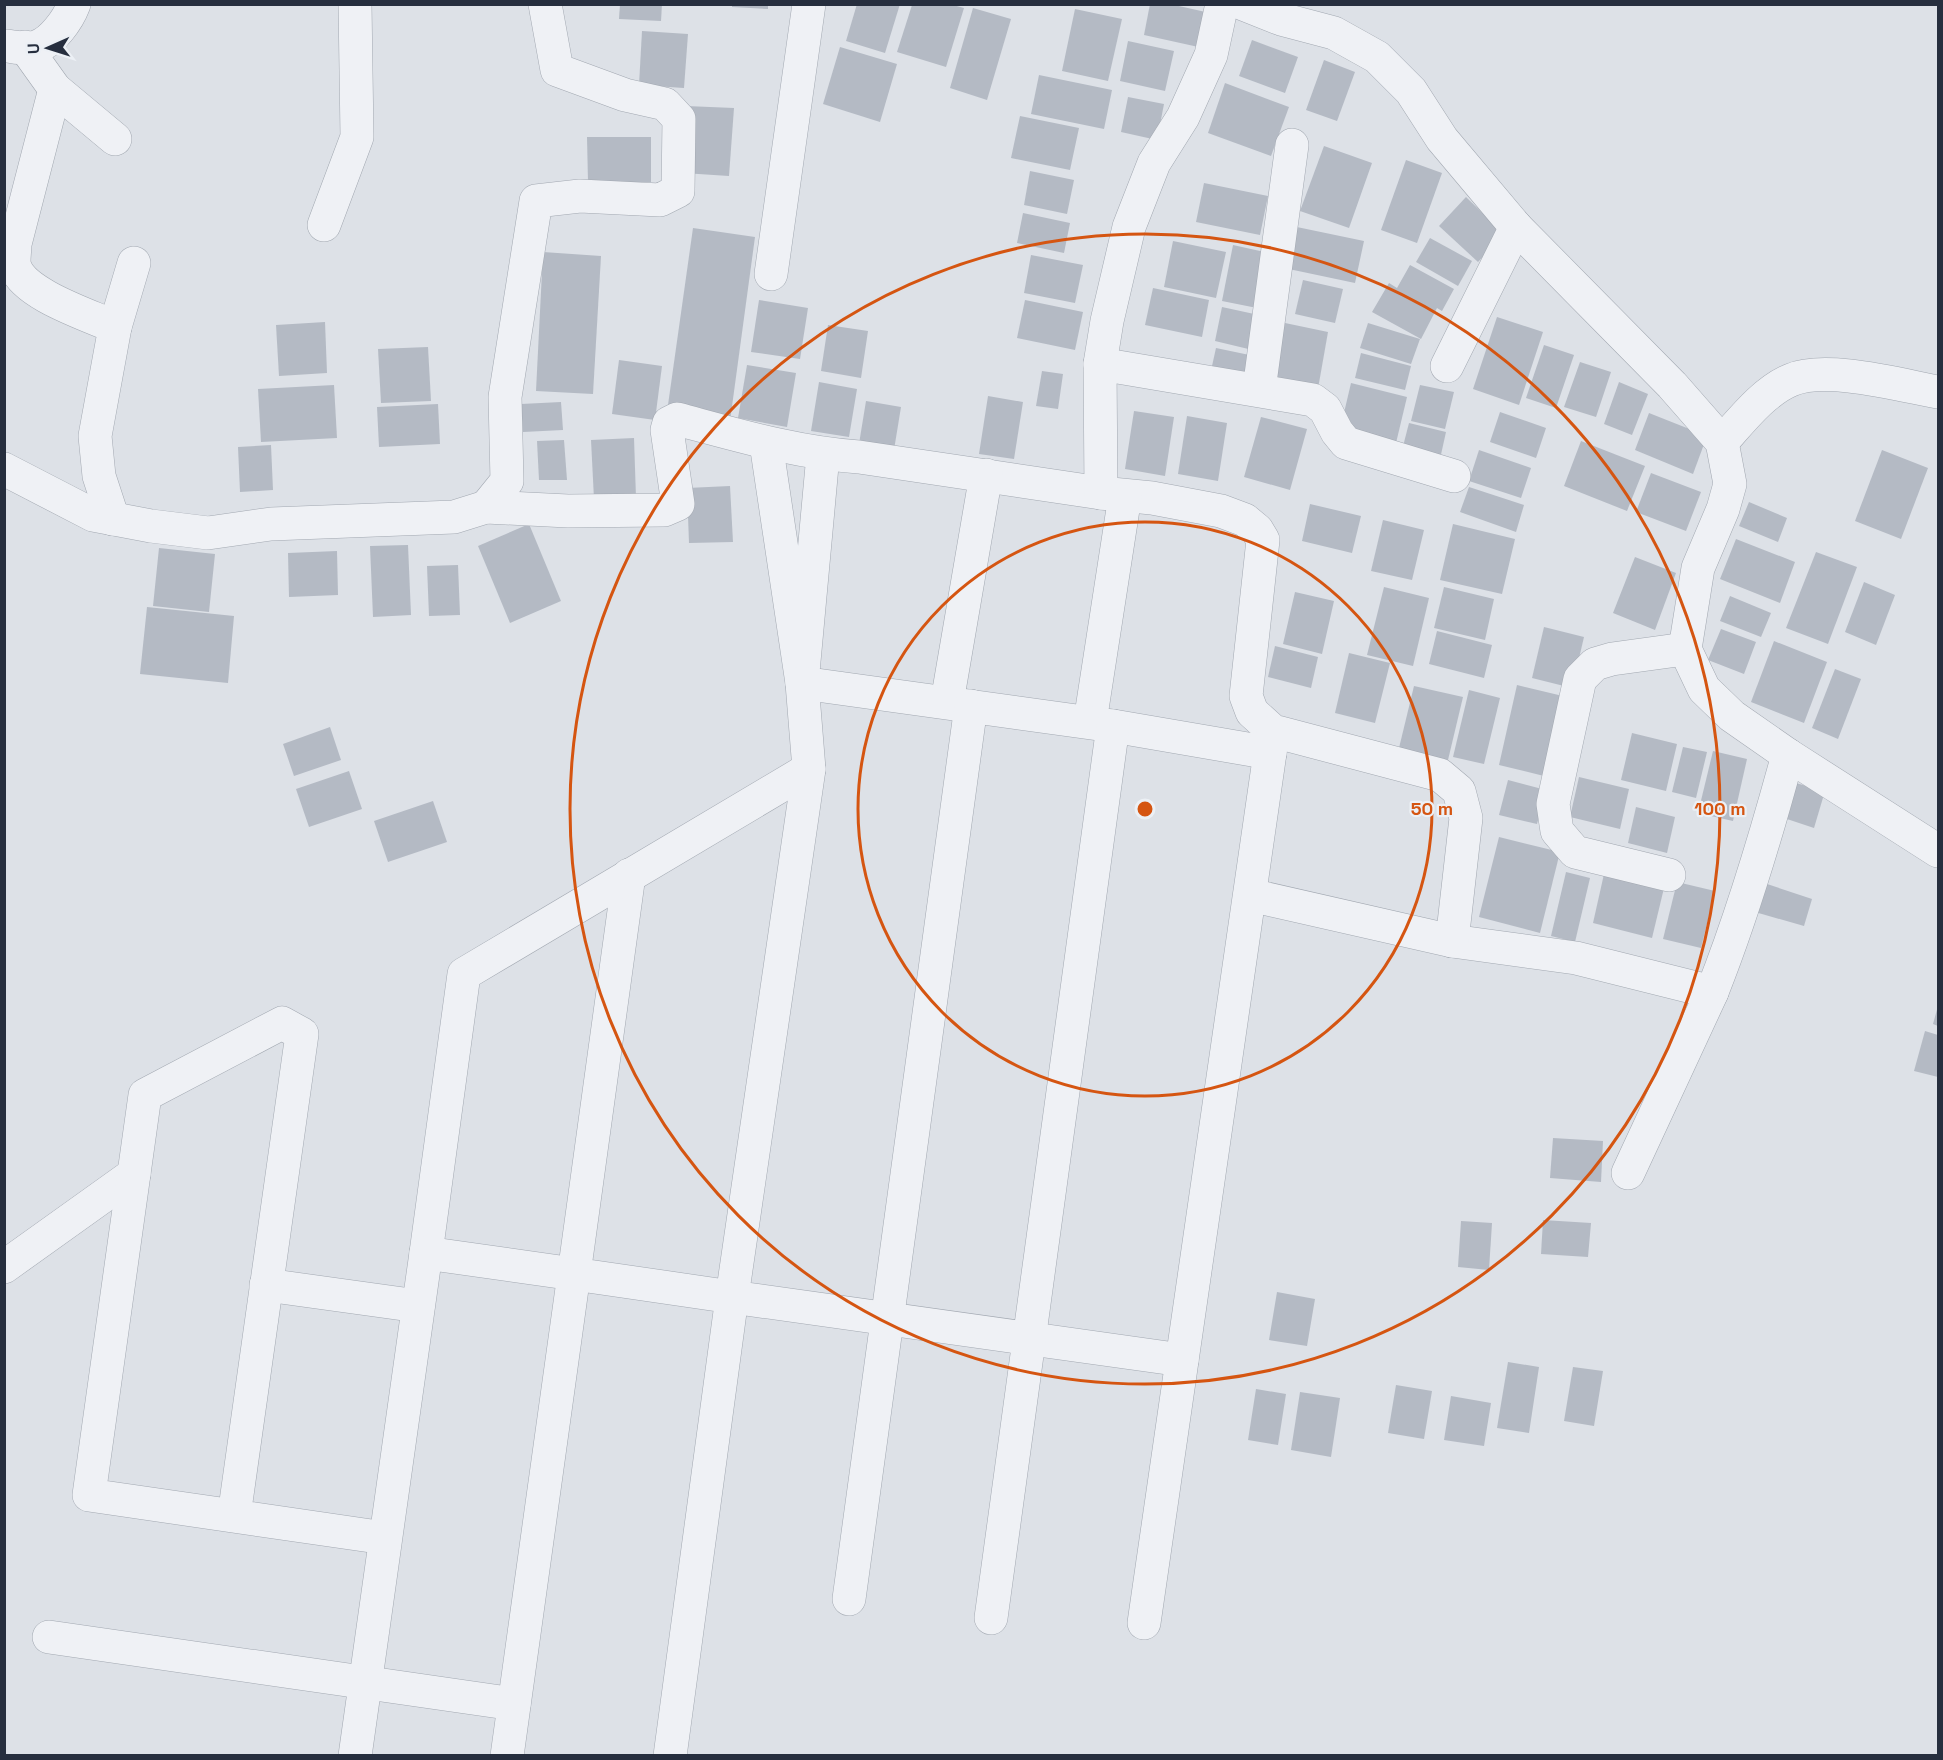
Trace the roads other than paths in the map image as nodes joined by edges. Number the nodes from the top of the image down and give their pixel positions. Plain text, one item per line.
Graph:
1 (74, 4) edge
2 (355, 4) edge
3 (545, 4) edge
4 (809, 4) edge
5 (1222, 4) edge
6 (1243, 4) edge
7 (15, 47) edge
8 (55, 89) junction
9 (115, 139) dead end
10 (1292, 145) dead end
11 (324, 225) dead end
12 (1516, 227) junction
13 (134, 263) dead end
14 (771, 274) dead end
15 (115, 327) junction
16 (1100, 364) junction
17 (1446, 366) dead end
18 (1259, 390) junction
19 (1938, 392) edge
20 (1722, 442) junction
21 (766, 443) junction
22 (823, 455) junction
23 (4, 469) edge
24 (986, 475) junction
25 (1454, 476) dead end
26 (1113, 494) junction
27 (486, 507) junction
28 (113, 519) junction
29 (1685, 649) junction
30 (802, 683) junction
31 (959, 704) junction
32 (1101, 724) junction
33 (1272, 742) junction
34 (1788, 754) junction
35 (809, 769) junction
36 (1938, 851) edge
37 (629, 874) junction
38 (1669, 875) dead end
39 (1250, 895) junction
40 (1452, 941) junction
41 (1712, 992) junction
42 (1628, 1173) dead end
43 (134, 1174) junction
44 (426, 1253) junction
45 (4, 1267) edge
46 (574, 1274) junction
47 (266, 1285) junction
48 (732, 1297) junction
49 (418, 1306) junction
50 (887, 1320) junction
51 (1029, 1339) junction
52 (1182, 1360) junction
53 (234, 1516) junction
54 (385, 1538) junction
55 (849, 1599) dead end
56 (991, 1618) dead end
57 (1144, 1623) dead end
58 (49, 1637) dead end
59 (365, 1682) junction
60 (514, 1704) junction
61 (355, 1755) edge
62 (507, 1755) edge
63 (670, 1755) edge

1 - 7 street
2 - 11 street
3 - 27 street
4 - 14 street
5 - 16 street
6 - 12 street
7 - 8 street
8 - 9 street
8 - 15 street
10 - 18 street
12 - 17 street
12 - 20 street
13 - 15 street
15 - 28 street
16 - 18 street
16 - 26 street
18 - 25 street
19 - 20 street
20 - 29 street
21 - 22 street
21 - 27 street
21 - 30 street
22 - 24 street
22 - 30 street
23 - 28 street
24 - 26 street
24 - 31 street
26 - 32 street
26 - 33 street
27 - 28 street
29 - 34 street
29 - 38 street
30 - 31 street
30 - 35 street
31 - 32 street
31 - 50 street
32 - 33 street
32 - 51 street
33 - 39 street
33 - 40 street
34 - 36 street
34 - 41 street
35 - 37 street
35 - 48 street
37 - 44 street
37 - 46 street
39 - 40 street
39 - 52 street
40 - 41 street
41 - 42 street
43 - 45 street
43 - 47 street
43 - 53 street
44 - 46 street
44 - 49 street
46 - 48 street
46 - 60 street
47 - 49 street
47 - 53 street
48 - 50 street
48 - 63 street
49 - 54 street
50 - 51 street
50 - 55 street
51 - 52 street
51 - 56 street
52 - 57 street
53 - 54 street
54 - 59 street
58 - 59 street
59 - 60 street
59 - 61 street
60 - 62 street

